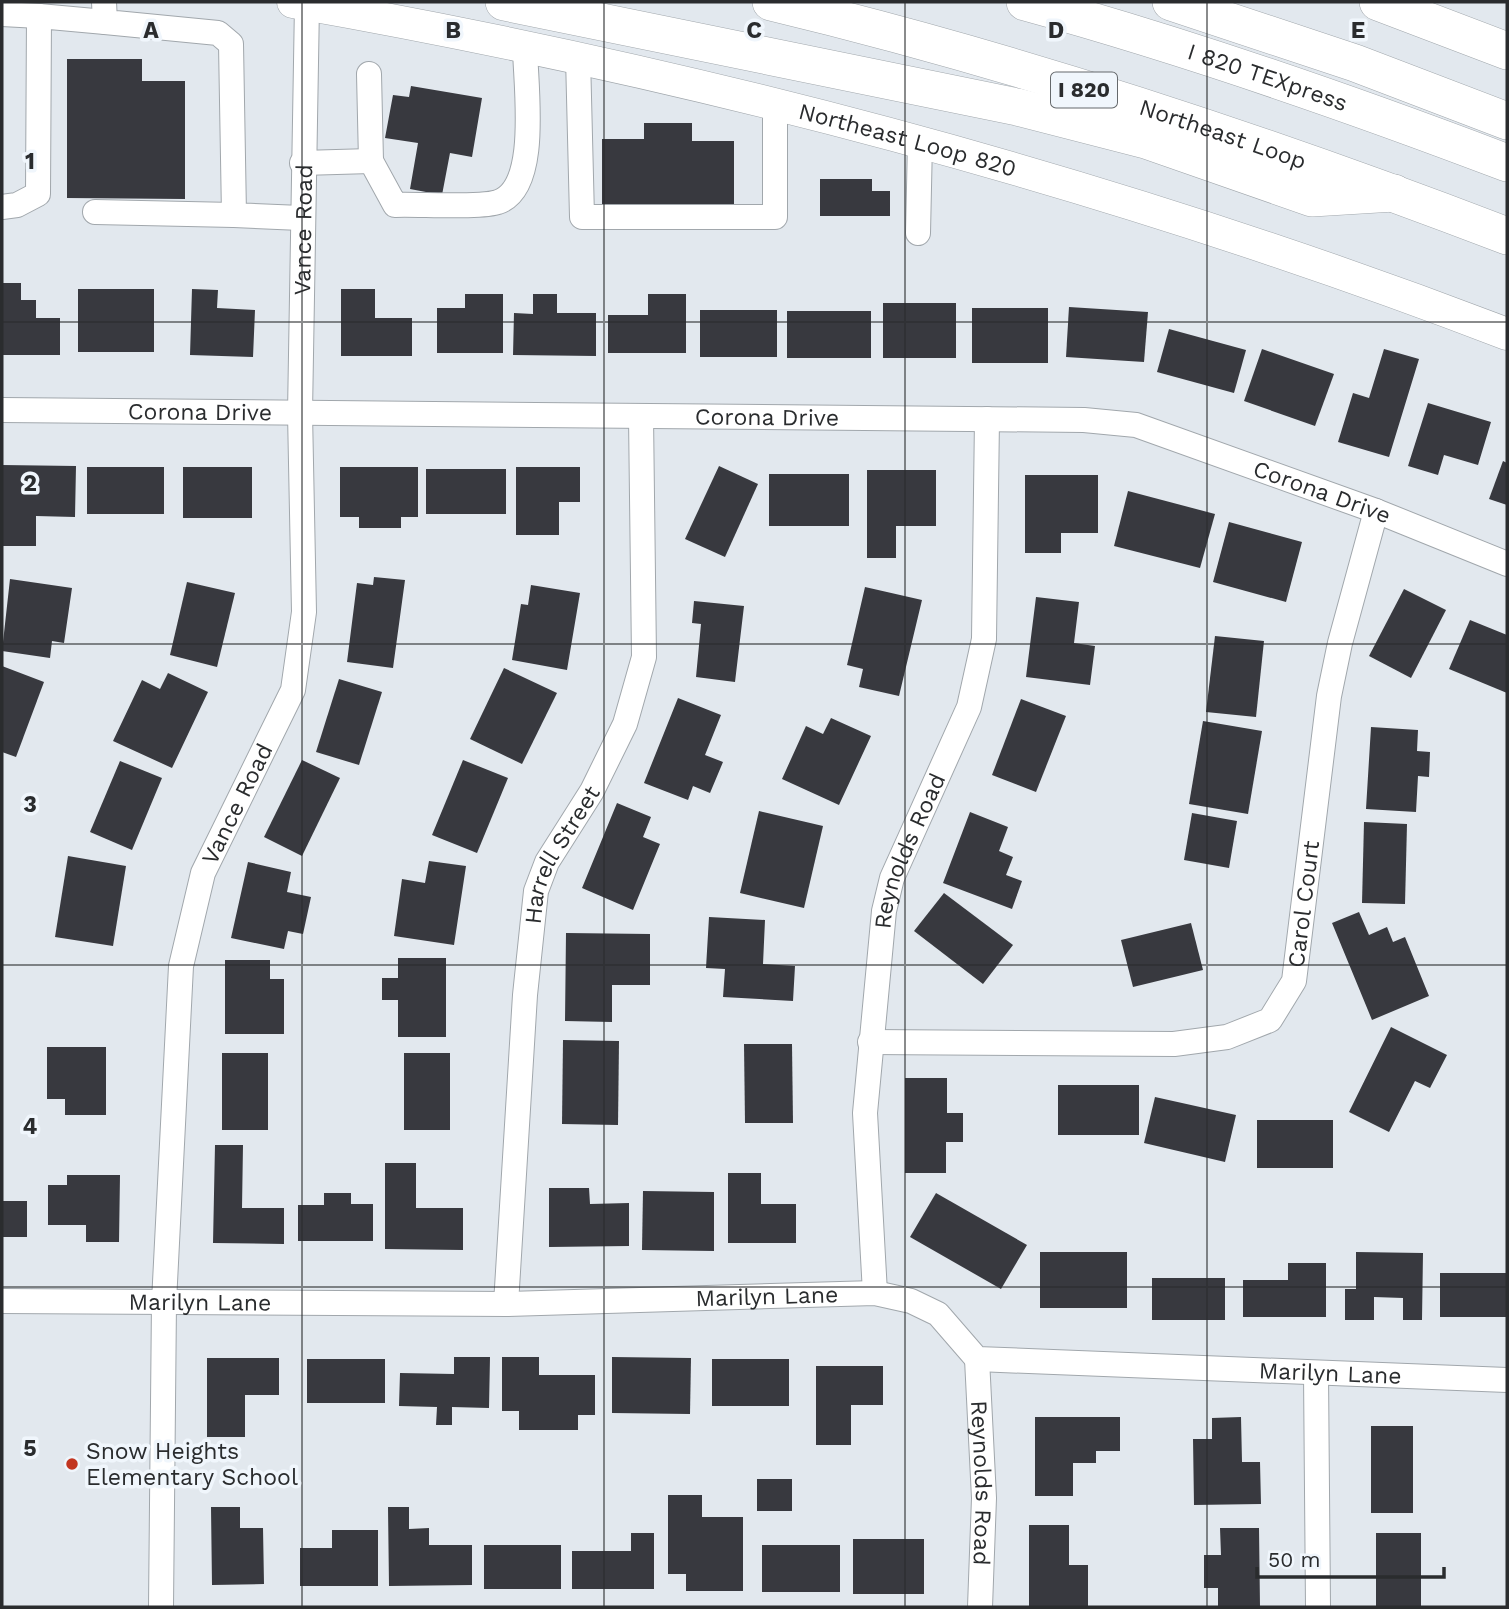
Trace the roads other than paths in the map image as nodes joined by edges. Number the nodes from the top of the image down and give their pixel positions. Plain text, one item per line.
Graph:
1 (503, 2) edge
2 (771, 2) edge
3 (1025, 2) edge
4 (1171, 2) edge
5 (1378, 2) edge
6 (300, 3) edge
7 (105, 12) edge
8 (2, 14) edge
9 (39, 16) junction
10 (524, 46) junction
11 (1507, 51) edge
12 (579, 57) junction
13 (369, 74) dead end
14 (775, 105) junction
15 (1507, 121) edge
16 (920, 142) junction
17 (371, 161) junction
18 (302, 163) junction
19 (1507, 163) edge
20 (1394, 193) junction
21 (2, 207) edge
22 (95, 212) dead end
23 (234, 215) junction
24 (301, 218) junction
25 (918, 233) dead end
26 (1507, 236) edge
27 (1507, 334) edge
28 (2, 410) edge
29 (300, 413) junction
30 (640, 416) junction
31 (987, 419) junction
32 (1376, 511) junction
33 (1507, 564) edge
34 (870, 1042) junction
35 (875, 1293) junction
36 (2, 1301) edge
37 (164, 1302) junction
38 (506, 1304) junction
39 (977, 1359) junction
40 (1316, 1373) junction
41 (1507, 1380) edge
42 (161, 1607) edge
43 (979, 1607) edge
44 (1318, 1607) edge

1 - 20 highway
2 - 20 highway, Northeast Loop / I 820
3 - 19 highway, I 820 TEXpress
4 - 15 highway, I 820 TEXpress
5 - 11 highway
6 - 10 main road, Northeast Loop 820
6 - 18 street, Vance Road
7 - 9 street
7 - 23 street
8 - 9 street
9 - 21 street
10 - 12 main road, Northeast Loop 820
10 - 17 street
12 - 14 main road, Northeast Loop 820
12 - 14 street
13 - 17 street
14 - 16 main road, Northeast Loop 820
16 - 25 street
16 - 27 main road, Northeast Loop 820
17 - 18 street
18 - 24 street, Vance Road
20 - 26 highway, Northeast Loop / I 820
22 - 23 street
23 - 24 street
24 - 29 street, Vance Road
28 - 29 street, Corona Drive
29 - 30 street, Corona Drive
29 - 37 street, Vance Road
30 - 31 street, Corona Drive
30 - 38 street, Harrell Street
31 - 32 street, Corona Drive
31 - 34 street, Reynolds Road
32 - 33 street, Corona Drive
32 - 34 street, Carol Court
34 - 35 street, Reynolds Road
35 - 38 street, Marilyn Lane
35 - 39 street, Marilyn Lane
36 - 37 street, Marilyn Lane
37 - 38 street, Marilyn Lane
37 - 42 street, Vance Road
39 - 40 street, Marilyn Lane
39 - 43 street, Reynolds Road
40 - 41 street, Marilyn Lane
40 - 44 street

